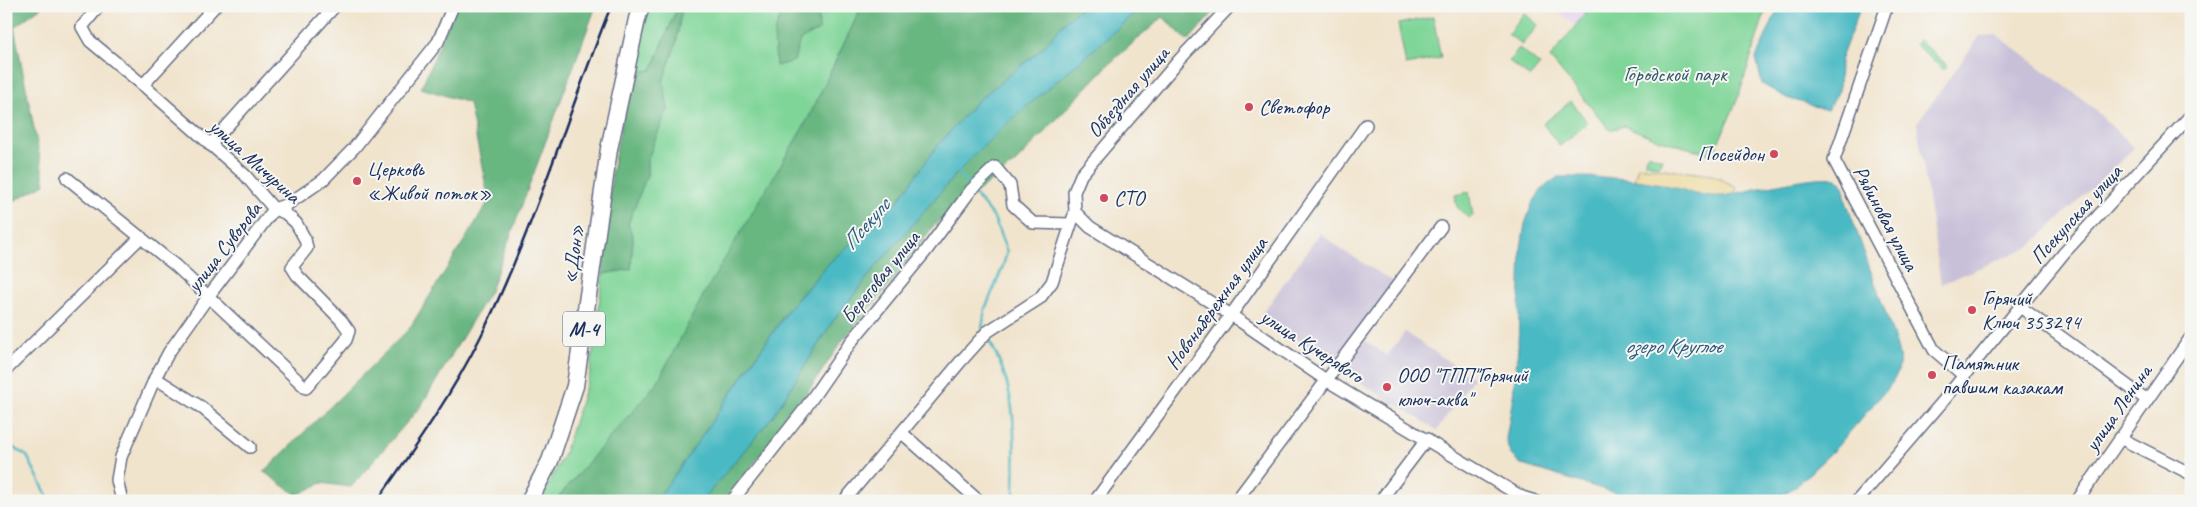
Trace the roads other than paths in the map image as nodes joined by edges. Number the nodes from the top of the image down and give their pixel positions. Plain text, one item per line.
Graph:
1 (99, 6) edge
2 (215, 6) edge
3 (335, 6) edge
4 (453, 6) edge
5 (641, 6) edge
6 (1230, 6) edge
7 (1887, 6) edge
8 (143, 84) junction
9 (2191, 115) edge
10 (1366, 125) dead end
11 (210, 145) junction
12 (68, 178) dead end
13 (274, 210) junction
14 (1075, 212) junction
15 (1070, 224) junction
16 (1440, 227) dead end
17 (140, 238) junction
18 (208, 298) junction
19 (2019, 306) junction
20 (1231, 316) junction
21 (2191, 337) edge
22 (8, 368) dead end
23 (1963, 375) junction
24 (154, 378) junction
25 (1326, 380) junction
26 (2147, 400) junction
27 (902, 433) junction
28 (2120, 438) junction
29 (1427, 439) junction
30 (250, 447) dead end
31 (2191, 474) edge
32 (1521, 499) edge
33 (122, 501) edge
34 (529, 501) edge
35 (732, 501) edge
36 (844, 501) edge
37 (979, 501) edge
38 (1095, 501) edge
39 (1236, 501) edge
40 (1380, 501) edge
41 (1535, 501) edge
42 (1857, 501) edge
43 (2077, 501) edge

1 - 8 street, улица Мичурина
2 - 8 street
3 - 11 street
4 - 13 street, улица Суворова
5 - 34 highway, «Дон» / М-4
6 - 14 street, Объездная улица
7 - 23 street, Рябиновая улица
8 - 11 street, улица Мичурина
9 - 19 street, Псекупская улица
10 - 20 street, Новонабережная улица
11 - 13 street, улица Мичурина
12 - 17 street
13 - 18 street, улица Суворова
13 - 18 street, улица Мичурина
14 - 15 street
14 - 20 street, улица Кучерявого
15 - 27 street
15 - 35 street, Береговая улица
16 - 25 street
17 - 18 street
17 - 22 street
18 - 24 street, улица Суворова
19 - 23 street, Псекупская улица
19 - 26 street
20 - 25 street, улица Кучерявого
20 - 38 street, Новонабережная улица
21 - 26 street, улица Ленина
23 - 42 street, Псекупская улица
24 - 30 street
24 - 33 street, улица Суворова
25 - 29 street, улица Кучерявого
25 - 39 street
26 - 28 street, улица Ленина
27 - 36 street
27 - 37 street
28 - 31 street
28 - 43 street, улица Ленина
29 - 32 street, улица Кучерявого
29 - 40 street
32 - 41 street, улица Кучерявого

